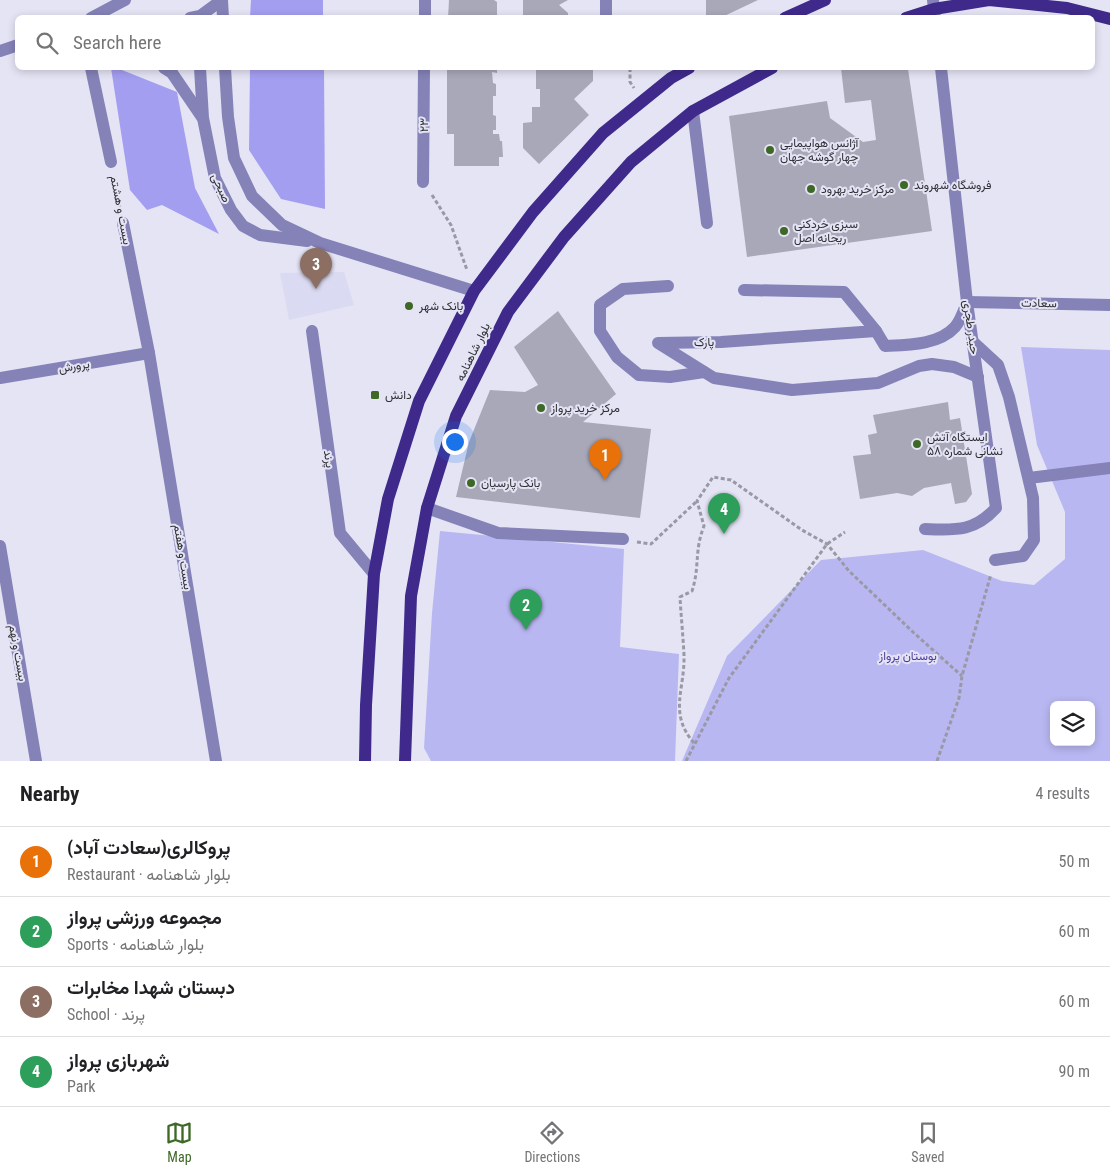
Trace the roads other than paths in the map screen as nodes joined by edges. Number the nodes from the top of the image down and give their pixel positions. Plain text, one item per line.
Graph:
1 (124, 0) edge
2 (200, 0) edge
3 (222, 0) edge
4 (425, 0) edge
5 (606, 0) edge
6 (825, 0) edge
7 (989, 0) edge
8 (934, 9) edge
9 (96, 15) edge
10 (197, 15) edge
11 (200, 15) edge
12 (223, 15) edge
13 (425, 15) edge
14 (606, 15) edge
15 (792, 15) edge
16 (915, 15) edge
17 (1094, 15) edge
18 (1095, 15) edge
19 (1110, 19) edge
20 (15, 46) edge
21 (0, 51) edge
22 (91, 70) edge
23 (167, 70) edge
24 (200, 70) edge
25 (225, 70) edge
26 (424, 70) edge
27 (686, 70) edge
28 (768, 70) edge
29 (941, 70) edge
30 (693, 111) junction
31 (203, 118) junction
32 (111, 162) road end
33 (423, 182) road end
34 (123, 223) road end
35 (707, 223) dead end
36 (320, 243) junction
37 (668, 286) dead end
38 (744, 290) dead end
39 (474, 291) junction
40 (967, 302) junction
41 (1110, 305) edge
42 (312, 331) dead end
43 (876, 331) junction
44 (973, 342) junction
45 (913, 344) junction
46 (149, 353) junction
47 (919, 366) junction
48 (704, 372) junction
49 (978, 377) junction
50 (0, 378) edge
51 (1110, 468) edge
52 (1028, 478) junction
53 (427, 508) junction
54 (925, 529) dead end
55 (623, 540) road end
56 (0, 546) edge
57 (995, 560) road end
58 (374, 574) junction
59 (36, 761) edge
60 (216, 761) edge
61 (365, 761) edge
62 (405, 761) edge

1 - 9 street
2 - 10 street
3 - 11 street
3 - 12 street
4 - 13 street
5 - 14 street
6 - 15 main road
7 - 8 main road
7 - 17 main road
8 - 16 main road
18 - 19 main road
20 - 21 street
22 - 32 street, بیست و هشتم
23 - 31 street
24 - 31 street, صبحی
25 - 36 street, صبحی
26 - 33 street, ۲۳
27 - 39 main road
28 - 30 main road, بلوار شاهنامه
29 - 40 street, حیدر طجری
30 - 35 street
30 - 53 main road, بلوار شاهنامه
31 - 36 street, صبحی
34 - 46 street, بیست و هشتم
36 - 39 street, صبحی
37 - 48 street
38 - 43 street
39 - 58 main road
40 - 41 street, سعادت
40 - 44 street, حیدر طجری
40 - 45 street
42 - 58 street, پرند
43 - 45 street
43 - 48 street, پارک
44 - 49 street, حیدر طجری
44 - 52 street
45 - 47 street
46 - 50 street, پرورش
46 - 60 street, بیست و هفتم
47 - 48 street, پارک
47 - 49 street
49 - 54 street, حیدر طجری
51 - 52 street
52 - 57 street
53 - 55 street
53 - 62 main road, بلوار شاهنامه
56 - 59 street, بیست و نهم
58 - 61 main road

